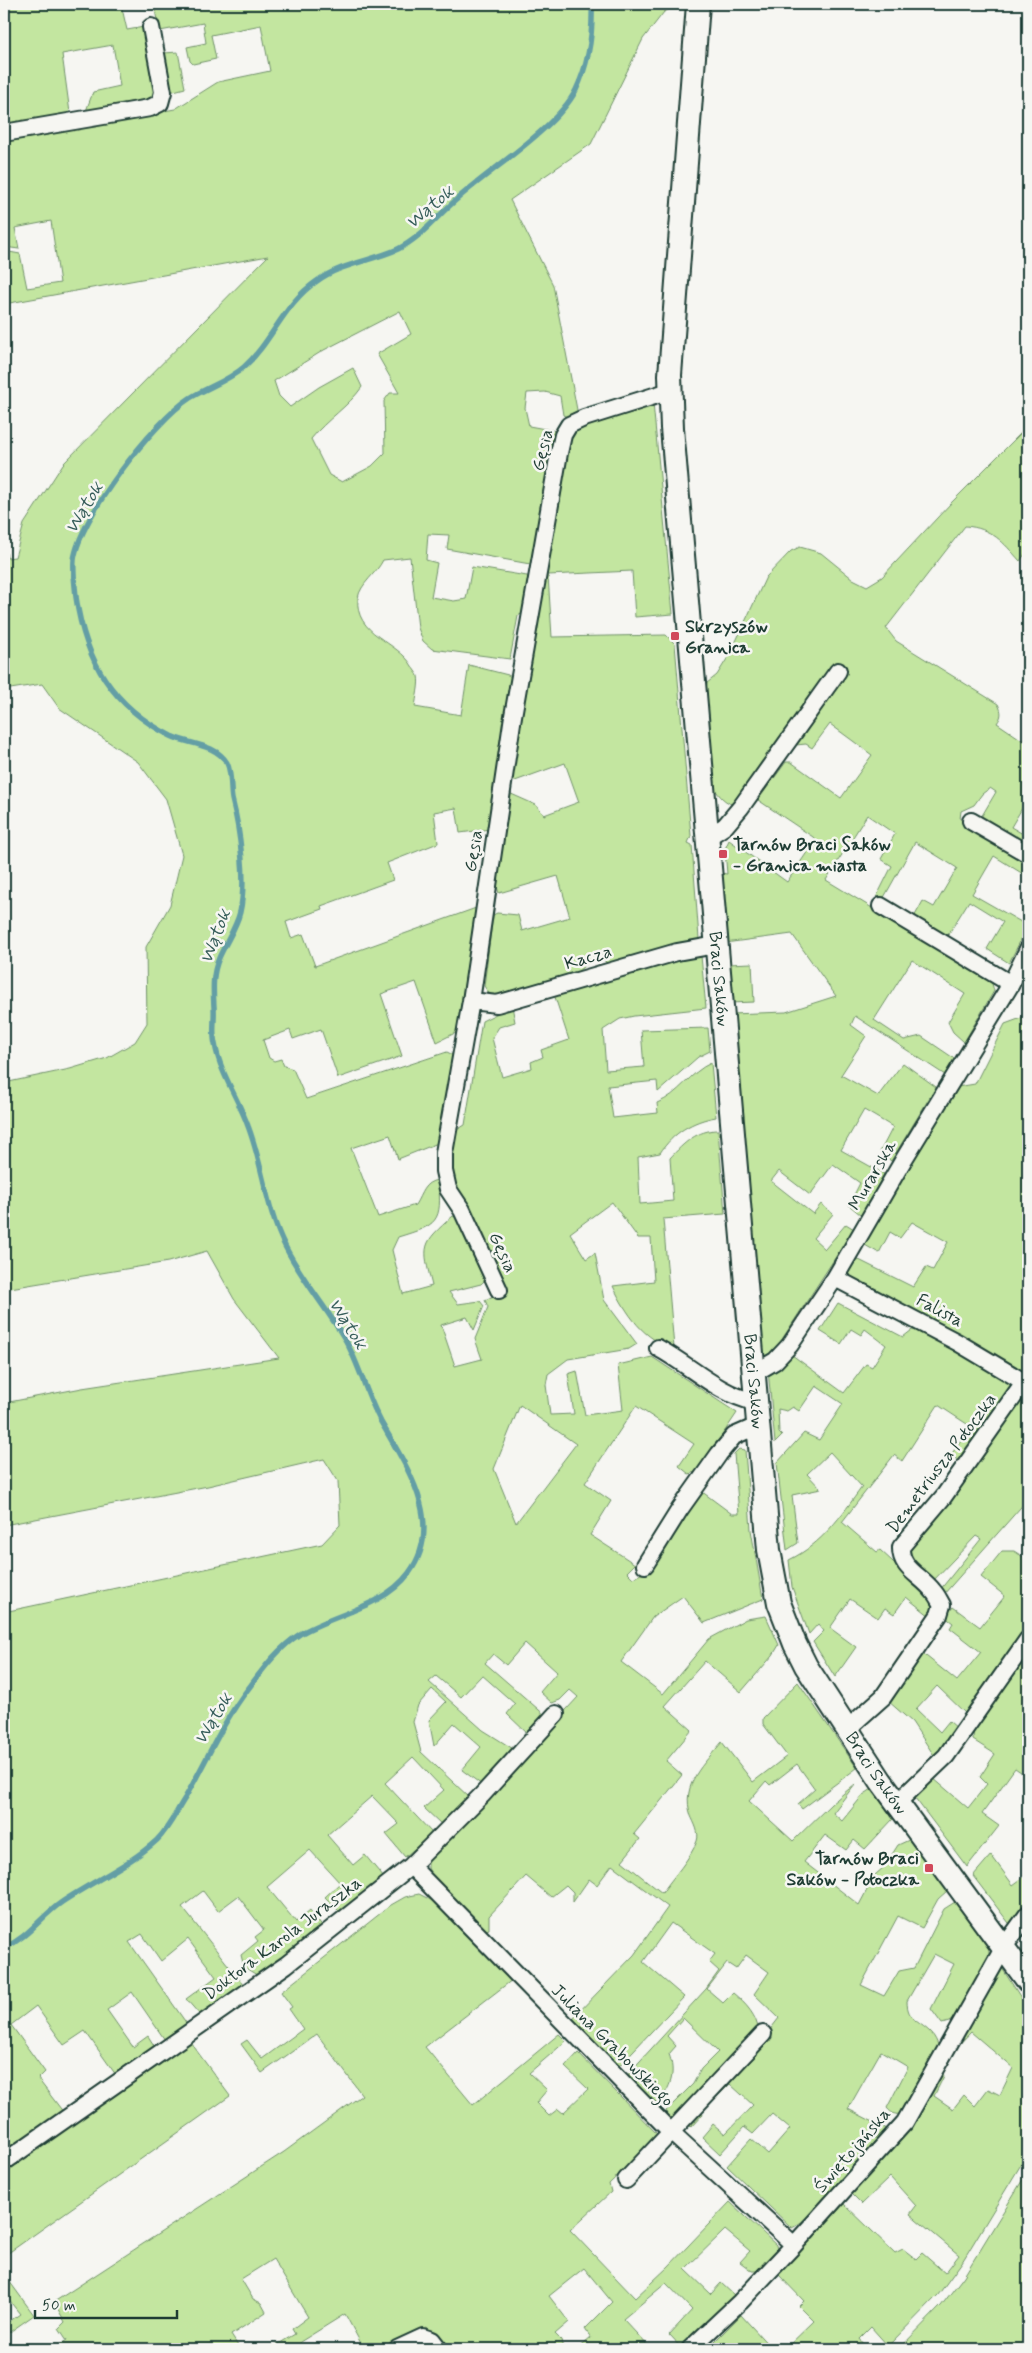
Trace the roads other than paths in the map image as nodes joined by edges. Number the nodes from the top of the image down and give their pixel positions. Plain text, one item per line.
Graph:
1 (698, 4) edge
2 (151, 27) dead end
3 (4, 133) edge
4 (670, 391) junction
5 (838, 671) dead end
6 (971, 821) dead end
7 (707, 838) junction
8 (1028, 854) edge
9 (881, 906) dead end
10 (716, 945) junction
11 (1028, 950) edge
12 (1010, 984) junction
13 (471, 1001) junction
14 (835, 1278) junction
15 (499, 1290) dead end
16 (658, 1348) dead end
17 (753, 1371) junction
18 (1024, 1382) joint
19 (755, 1402) junction
20 (757, 1426) junction
21 (646, 1565) dead end
22 (1028, 1639) edge
23 (556, 1714) dead end
24 (846, 1730) junction
25 (897, 1803) junction
26 (410, 1866) junction
27 (1028, 1914) edge
28 (1004, 1947) junction
29 (1028, 1980) edge
30 (763, 2034) dead end
31 (672, 2133) junction
32 (4, 2162) edge
33 (626, 2180) dead end
34 (794, 2245) junction
35 (435, 2345) edge
36 (397, 2349) edge
37 (690, 2349) edge

1 - 4 street, Braci Saków
2 - 3 street
4 - 7 street, Braci Saków
4 - 13 street, Gęsia
5 - 7 street
6 - 8 street
7 - 10 street, Braci Saków
9 - 12 street
10 - 13 street, Kacza
10 - 17 street, Braci Saków
11 - 12 street, Murarska
12 - 14 street, Murarska
13 - 15 street, Gęsia
14 - 17 street, Murarska
14 - 18 street, Falista
16 - 19 street
17 - 19 street, Braci Saków
18 - 24 street, Demetriusza Potoczka
19 - 20 street, Braci Saków
20 - 21 street
20 - 24 street, Braci Saków
22 - 25 street
23 - 26 street, Doktora Karola Juraszka
24 - 25 street, Braci Saków
25 - 28 street, Braci Saków
26 - 31 street, Juliana Grabowskiego
26 - 32 street, Doktora Karola Juraszka
27 - 28 street, Świętojańska
28 - 29 street, Braci Saków
28 - 34 street, Świętojańska
30 - 31 street
31 - 33 street
31 - 34 street, Juliana Grabowskiego
34 - 37 street, Świętojańska
35 - 36 street

